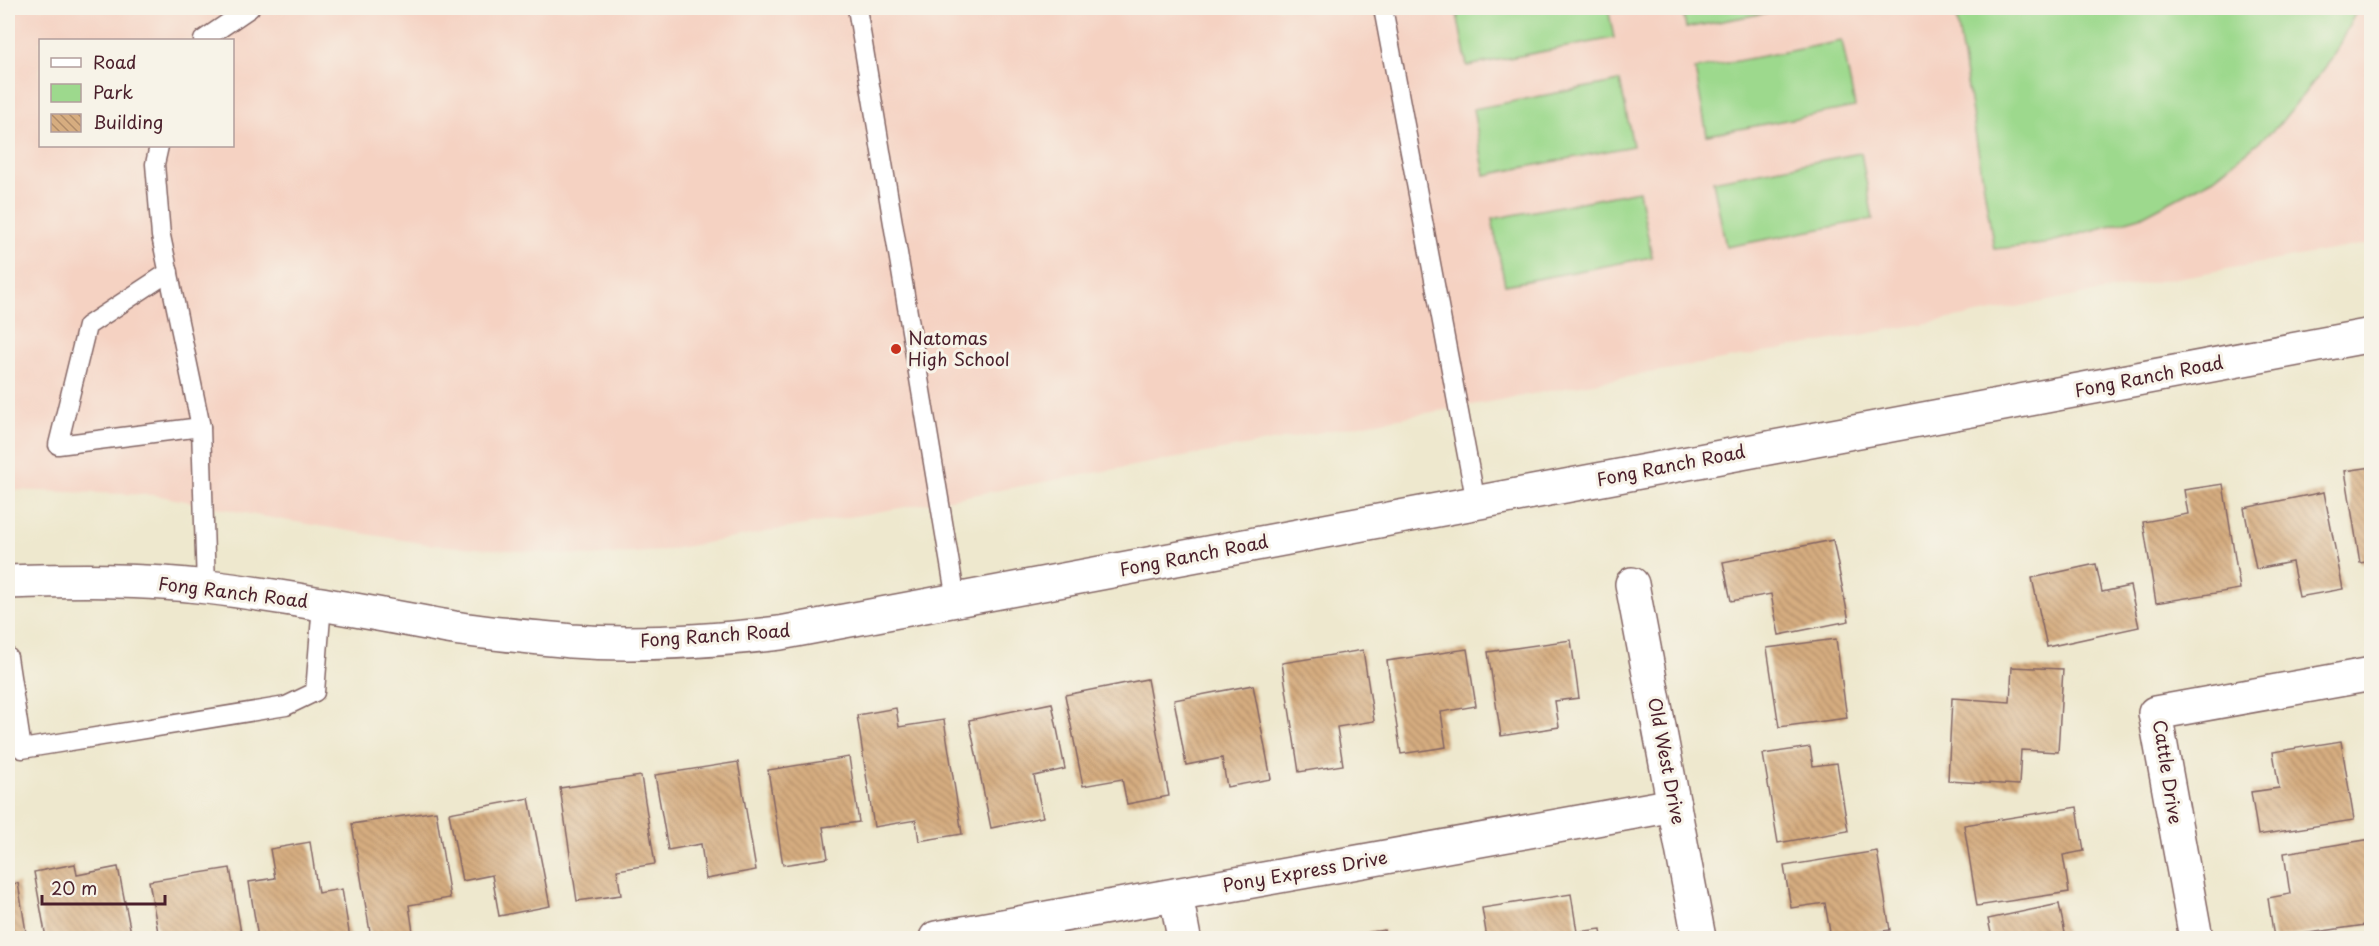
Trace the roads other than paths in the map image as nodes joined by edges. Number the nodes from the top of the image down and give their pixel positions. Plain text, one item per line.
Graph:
1 (250, 8) edge
2 (857, 8) edge
3 (1383, 8) edge
4 (204, 39) edge
5 (159, 147) edge
6 (169, 272) junction
7 (2372, 335) edge
8 (201, 427) junction
9 (1476, 503) junction
10 (8, 582) edge
11 (1632, 584) dead end
12 (206, 587) junction
13 (956, 600) junction
14 (322, 604) junction
15 (8, 657) edge
16 (2372, 674) edge
17 (1674, 805) junction
18 (1176, 895) junction
19 (936, 939) edge
20 (1184, 939) edge
21 (1699, 939) edge
22 (2196, 939) edge

1 - 4 lane
2 - 13 lane
3 - 9 lane
5 - 6 lane
6 - 8 lane
6 - 8 lane
7 - 9 street, Fong Ranch Road
8 - 12 lane
9 - 13 street, Fong Ranch Road
10 - 12 street, Fong Ranch Road
11 - 17 street, Old West Drive
12 - 14 street, Fong Ranch Road
13 - 14 street, Fong Ranch Road
14 - 15 lane
16 - 22 street, Cattle Drive
17 - 18 street, Pony Express Drive
17 - 21 street, Old West Drive
18 - 19 street, Pony Express Drive
18 - 20 street

